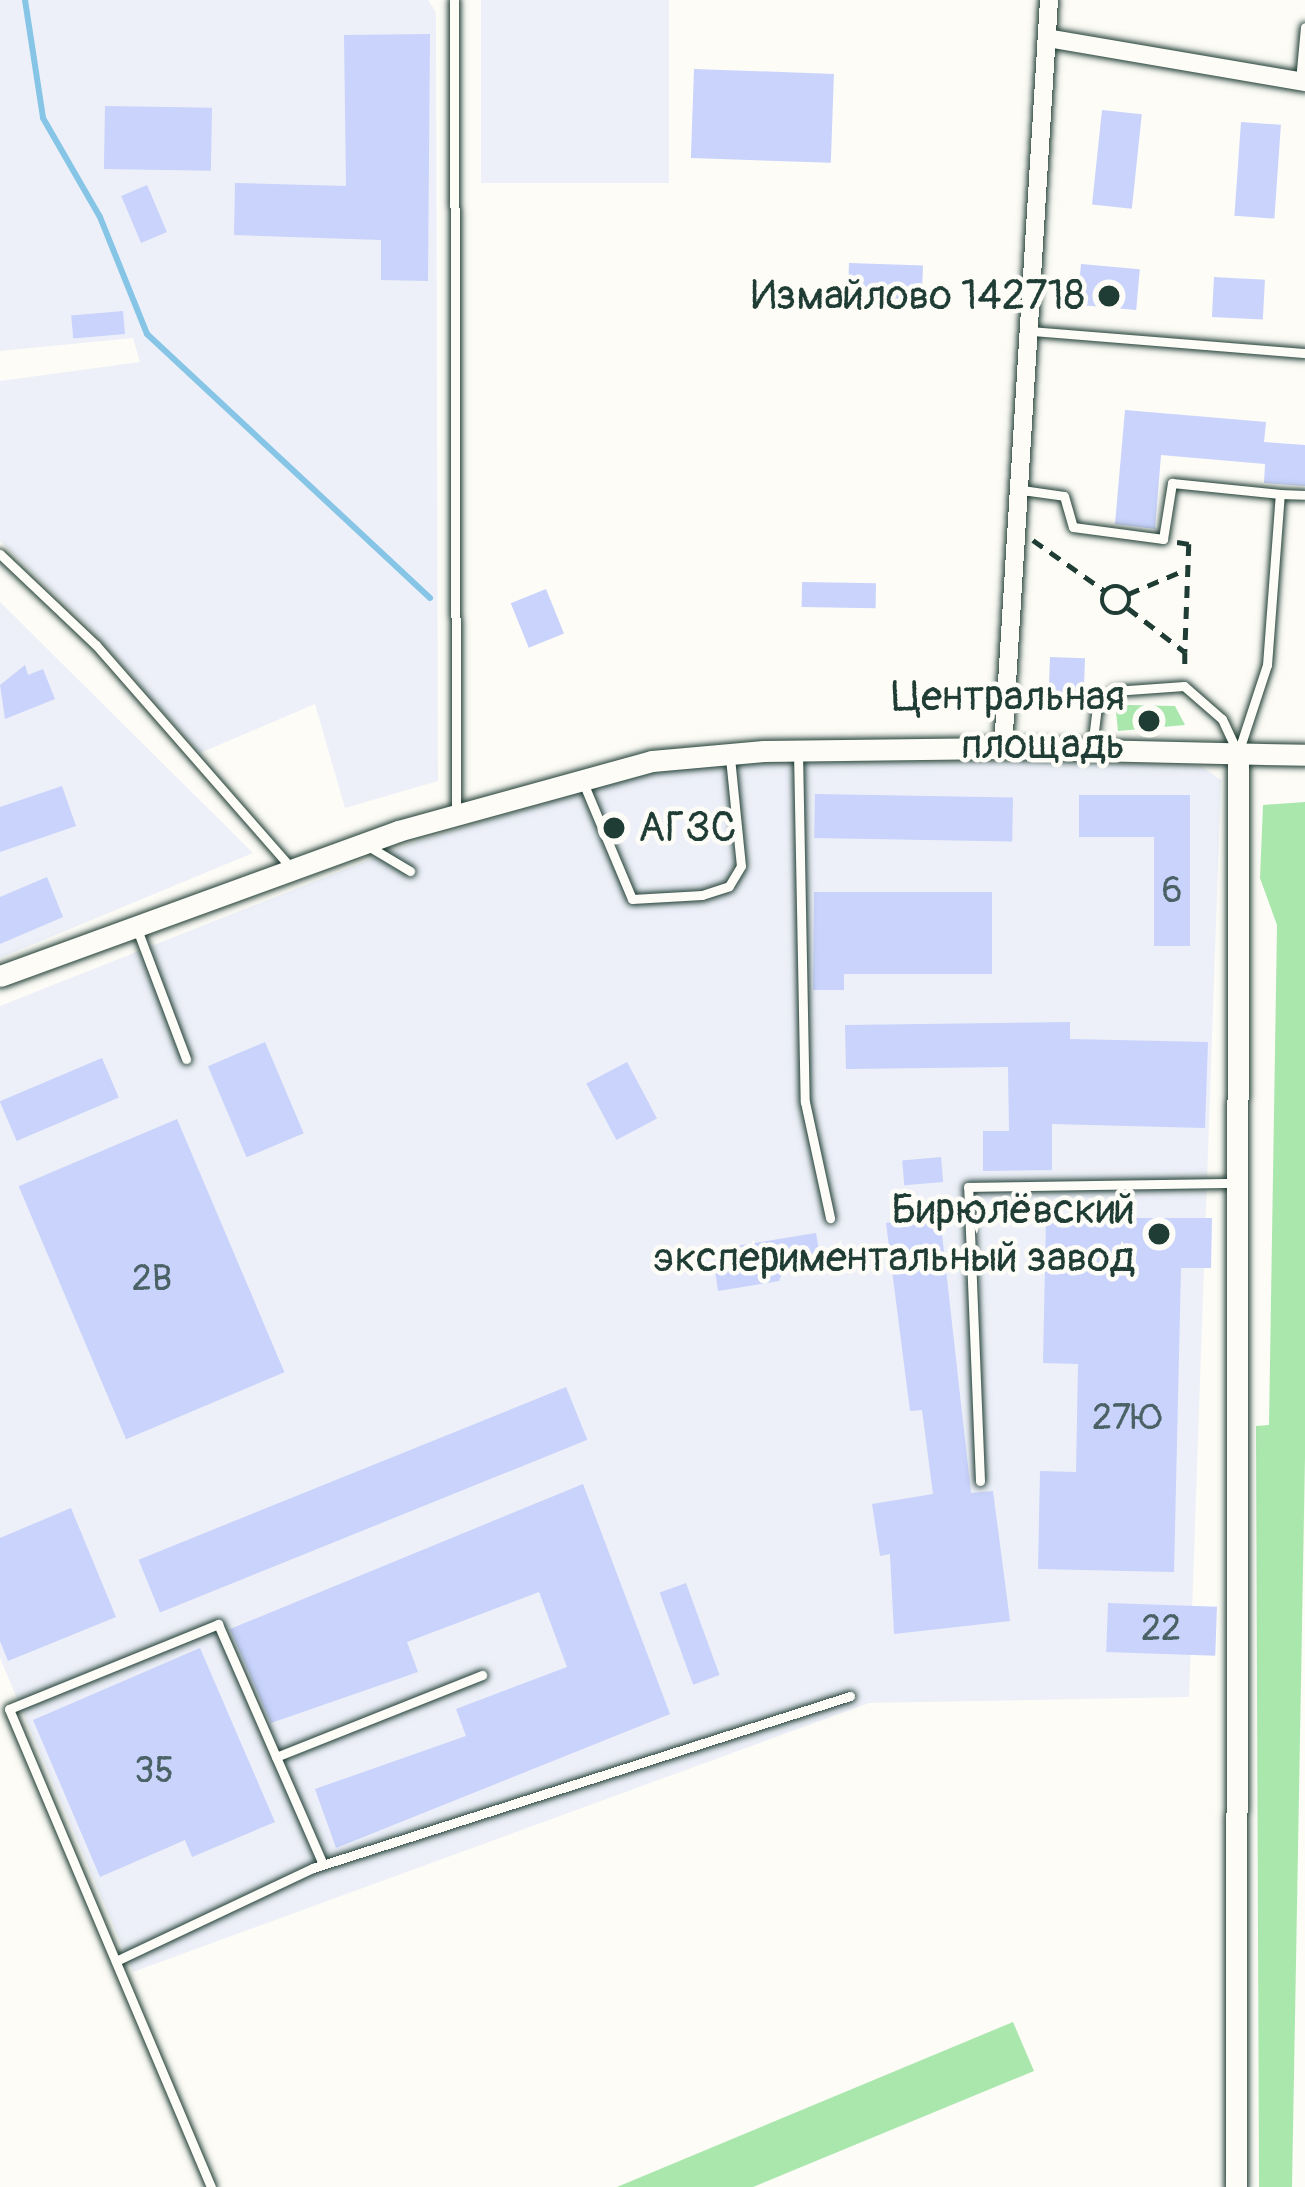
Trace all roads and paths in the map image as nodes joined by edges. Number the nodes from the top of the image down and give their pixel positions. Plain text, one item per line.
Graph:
1 (454, 0) edge
2 (1049, 0) edge
3 (1305, 27) edge
4 (1047, 38) junction
5 (1302, 81) edge
6 (1031, 331) junction
7 (1305, 353) edge
8 (1022, 490) junction
9 (1280, 494) junction
10 (1305, 495) edge
11 (1019, 530) junction
12 (1163, 539) junction
13 (0, 554) edge
14 (1187, 569) junction
15 (1105, 591) junction
16 (1128, 594) junction
17 (1128, 608) junction
18 (1185, 652) junction
19 (1184, 686) junction
20 (1003, 748) junction
21 (798, 750) junction
22 (1091, 750) junction
23 (729, 752) junction
24 (1238, 753) junction
25 (1305, 755) edge
26 (581, 776) junction
27 (456, 813) junction
28 (364, 843) junction
29 (292, 869) junction
30 (410, 871) dead end
31 (136, 929) junction
32 (0, 976) edge
33 (186, 1059) dead end
34 (1237, 1183) junction
35 (830, 1218) dead end
36 (980, 1481) dead end
37 (482, 1675) dead end
38 (850, 1696) dead end
39 (276, 1757) junction
40 (322, 1864) junction
41 (116, 1961) junction
42 (211, 2187) edge
43 (1236, 2187) edge

1 - 27 lane
2 - 4 street
3 - 5 lane
4 - 5 street
4 - 6 street
6 - 7 lane
6 - 8 street
8 - 11 street
8 - 12 lane
9 - 10 lane
9 - 12 lane
9 - 24 lane
11 - 15 path
11 - 20 street
12 - 14 path
13 - 29 lane
14 - 16 path
14 - 18 path
15 - 16 path
15 - 17 path
16 - 17 path
17 - 18 path
18 - 19 path
19 - 22 lane
19 - 24 lane
20 - 21 street
20 - 22 street
21 - 23 street
21 - 35 lane
22 - 24 street
23 - 26 street
23 - 26 lane
24 - 25 street
24 - 34 street
26 - 27 street
27 - 28 street
28 - 29 street
28 - 30 lane
29 - 31 street
31 - 32 street
31 - 33 lane
34 - 36 lane
34 - 43 street
37 - 39 lane
38 - 40 lane
39 - 40 lane
39 - 41 lane
40 - 41 lane
41 - 42 lane

